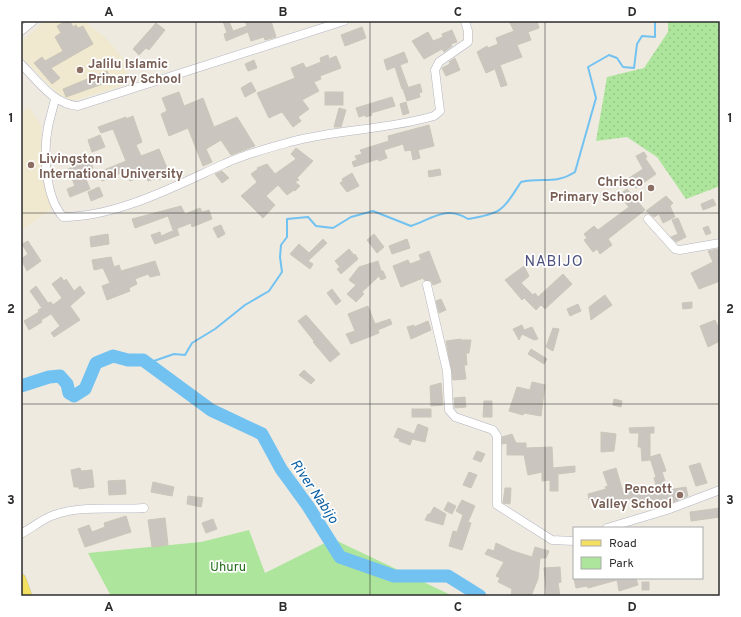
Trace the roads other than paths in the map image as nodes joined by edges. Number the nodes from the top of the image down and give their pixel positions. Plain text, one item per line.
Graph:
1 (33, 21) edge
2 (344, 21) edge
3 (465, 21) edge
4 (21, 31) edge
5 (21, 64) edge
6 (55, 99) junction
7 (648, 219) dead end
8 (720, 243) edge
9 (427, 285) dead end
10 (720, 490) edge
11 (144, 508) dead end
12 (610, 527) edge
13 (21, 534) edge
14 (573, 541) edge
15 (21, 579) edge
16 (27, 596) edge

1 - 4 street
2 - 6 street
3 - 6 street
5 - 6 street
7 - 8 street
9 - 14 street
10 - 12 street
11 - 13 street
15 - 16 main road

